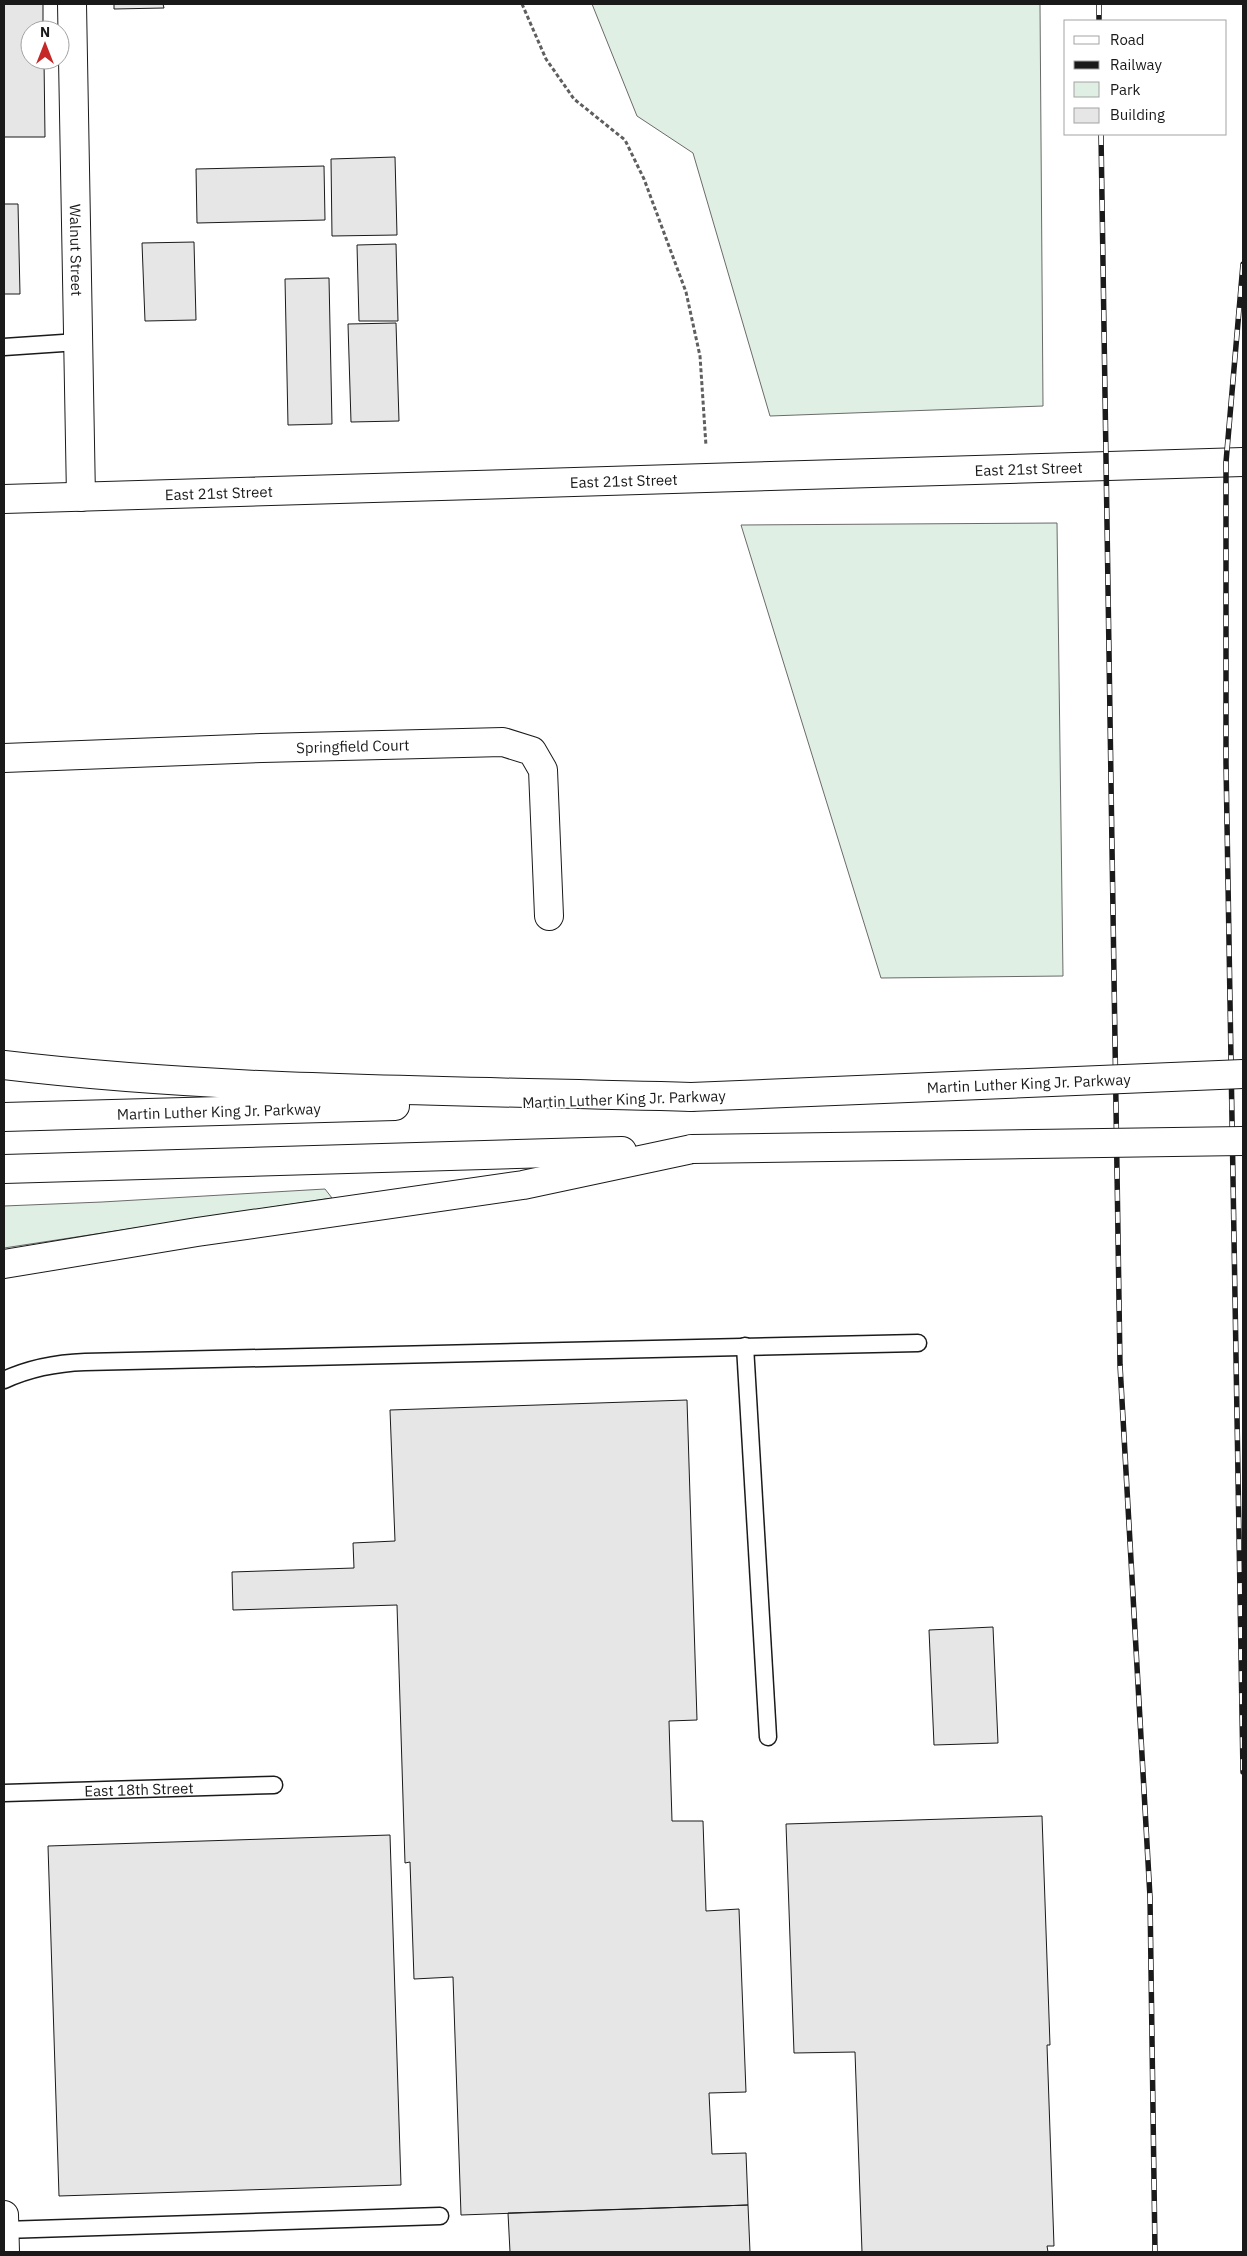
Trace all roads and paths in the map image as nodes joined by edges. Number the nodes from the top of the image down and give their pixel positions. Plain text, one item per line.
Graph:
1 (72, 4) edge
2 (522, 4) edge
3 (78, 342) junction
4 (4, 347) edge
5 (1243, 462) edge
6 (708, 477) junction
7 (81, 497) junction
8 (4, 500) edge
9 (4, 758) edge
10 (549, 916) dead end
11 (4, 1065) edge
12 (1243, 1074) edge
13 (692, 1097) junction
14 (4, 1117) edge
15 (1243, 1142) edge
16 (692, 1149) junction
17 (4, 1169) edge
18 (4, 1264) edge
19 (918, 1342) dead end
20 (745, 1346) junction
21 (4, 1380) edge
22 (768, 1737) dead end
23 (274, 1785) dead end
24 (4, 1793) edge
25 (4, 2215) edge
26 (440, 2216) dead end
27 (4, 2230) edge
28 (5, 2252) edge

1 - 3 main road, Walnut Street
2 - 6 path
3 - 4 lane
3 - 7 main road, Walnut Street
5 - 6 main road, East 21st Street
6 - 7 main road, East 21st Street
7 - 8 main road, East 21st Street
9 - 10 main road, Springfield Court
11 - 13 main road
12 - 13 main road, Martin Luther King Jr. Parkway, bridge
13 - 14 main road, Martin Luther King Jr. Parkway
15 - 16 main road, bridge
16 - 17 main road
16 - 18 main road
19 - 20 lane
20 - 21 lane
20 - 22 lane
23 - 24 lane, East 18th Street
25 - 27 main road
26 - 27 lane
27 - 28 main road

